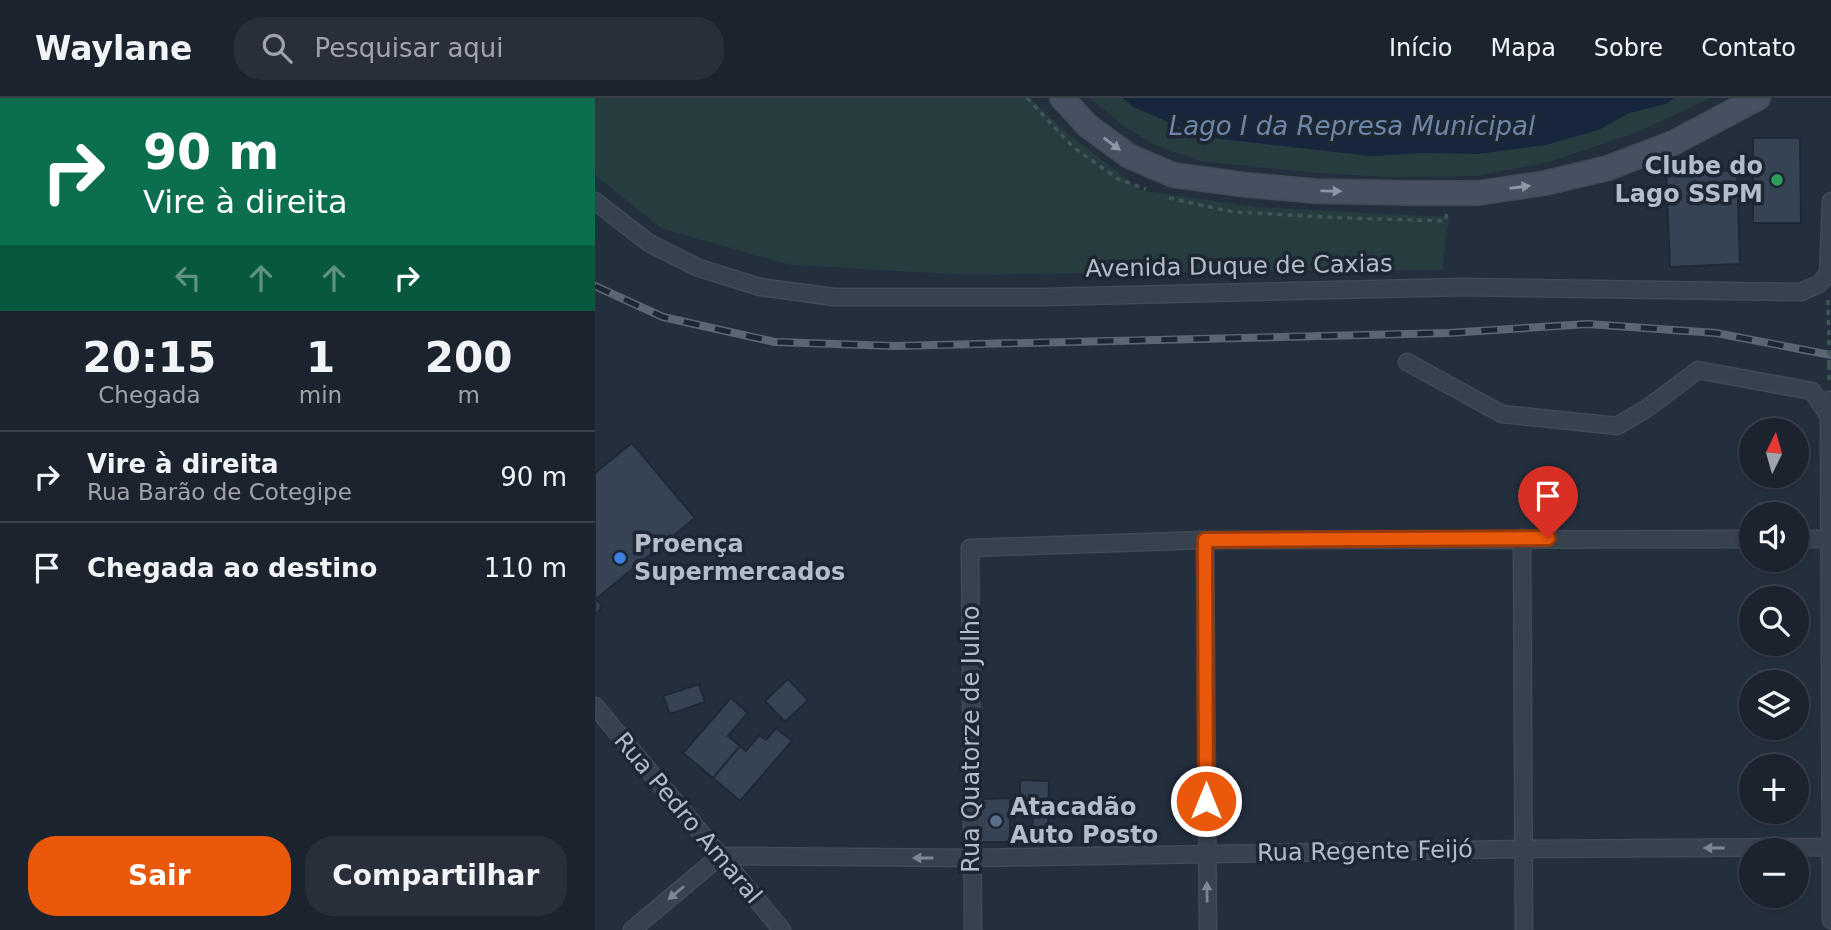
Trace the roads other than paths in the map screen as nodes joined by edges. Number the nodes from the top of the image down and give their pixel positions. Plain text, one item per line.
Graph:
1 (1062, 98) edge
2 (1758, 98) edge
3 (595, 201) edge
4 (1831, 201) edge
5 (1407, 362) dead end
6 (1829, 408) edge
7 (1522, 538) junction
8 (1739, 539) edge
9 (1809, 539) edge
10 (1831, 539) edge
11 (1205, 540) junction
12 (595, 706) edge
13 (1831, 847) edge
14 (1523, 849) junction
15 (1207, 853) junction
16 (720, 856) junction
17 (972, 858) junction
18 (1831, 920) edge
19 (632, 930) edge
20 (782, 930) edge
21 (973, 930) edge
22 (1208, 930) edge
23 (1524, 930) edge

1 -> 2 main road
3 - 4 street, Avenida Duque de Caxias
5 - 6 street
6 - 10 street
7 - 8 street
7 - 11 street
7 - 14 street
9 - 10 street
10 - 13 street
11 - 15 street
11 - 17 street, Rua Quatorze de Julho
12 - 16 street, Rua Pedro Amaral
13 -> 14 street, Rua Regente Feijó
13 - 18 street
14 - 15 street, Rua Regente Feijó
14 - 23 street
15 - 17 street, Rua Regente Feijó
22 -> 15 street
17 -> 16 street, Rua Regente Feijó
16 -> 19 street
16 - 20 street, Rua Pedro Amaral
17 - 21 street, Rua Quatorze de Julho

